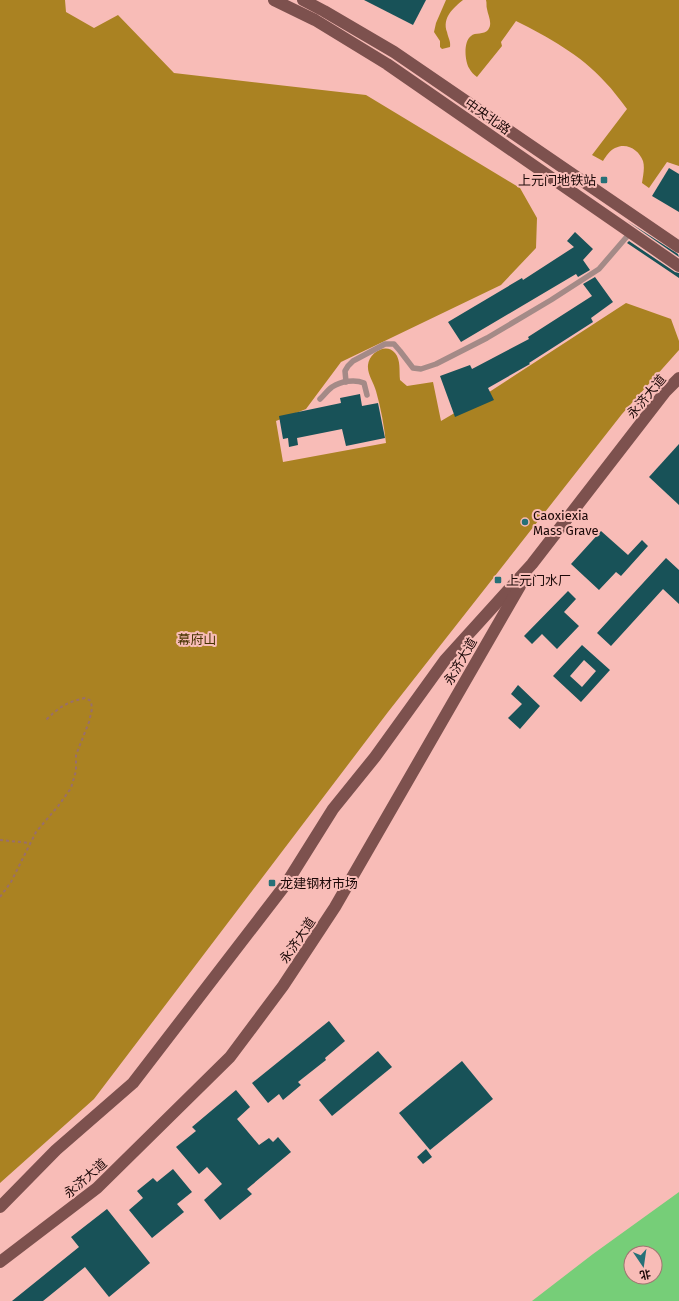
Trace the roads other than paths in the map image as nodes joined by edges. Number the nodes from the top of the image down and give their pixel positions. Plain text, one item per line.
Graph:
1 (274, 0) edge
2 (303, 0) edge
3 (630, 233) junction
4 (679, 247) edge
5 (679, 266) edge
6 (679, 378) edge
7 (346, 382) junction
8 (367, 395) dead end
9 (320, 399) dead end
10 (532, 564) junction
11 (0, 1207) edge
12 (0, 1262) edge

1 - 3 main road, 中央北路
2 - 4 main road
3 - 5 main road, 中央北路
3 - 7 lane
6 - 10 main road, 永济大道
7 - 8 lane
7 - 9 lane
10 - 11 main road, 永济大道
10 - 12 main road, 永济大道

